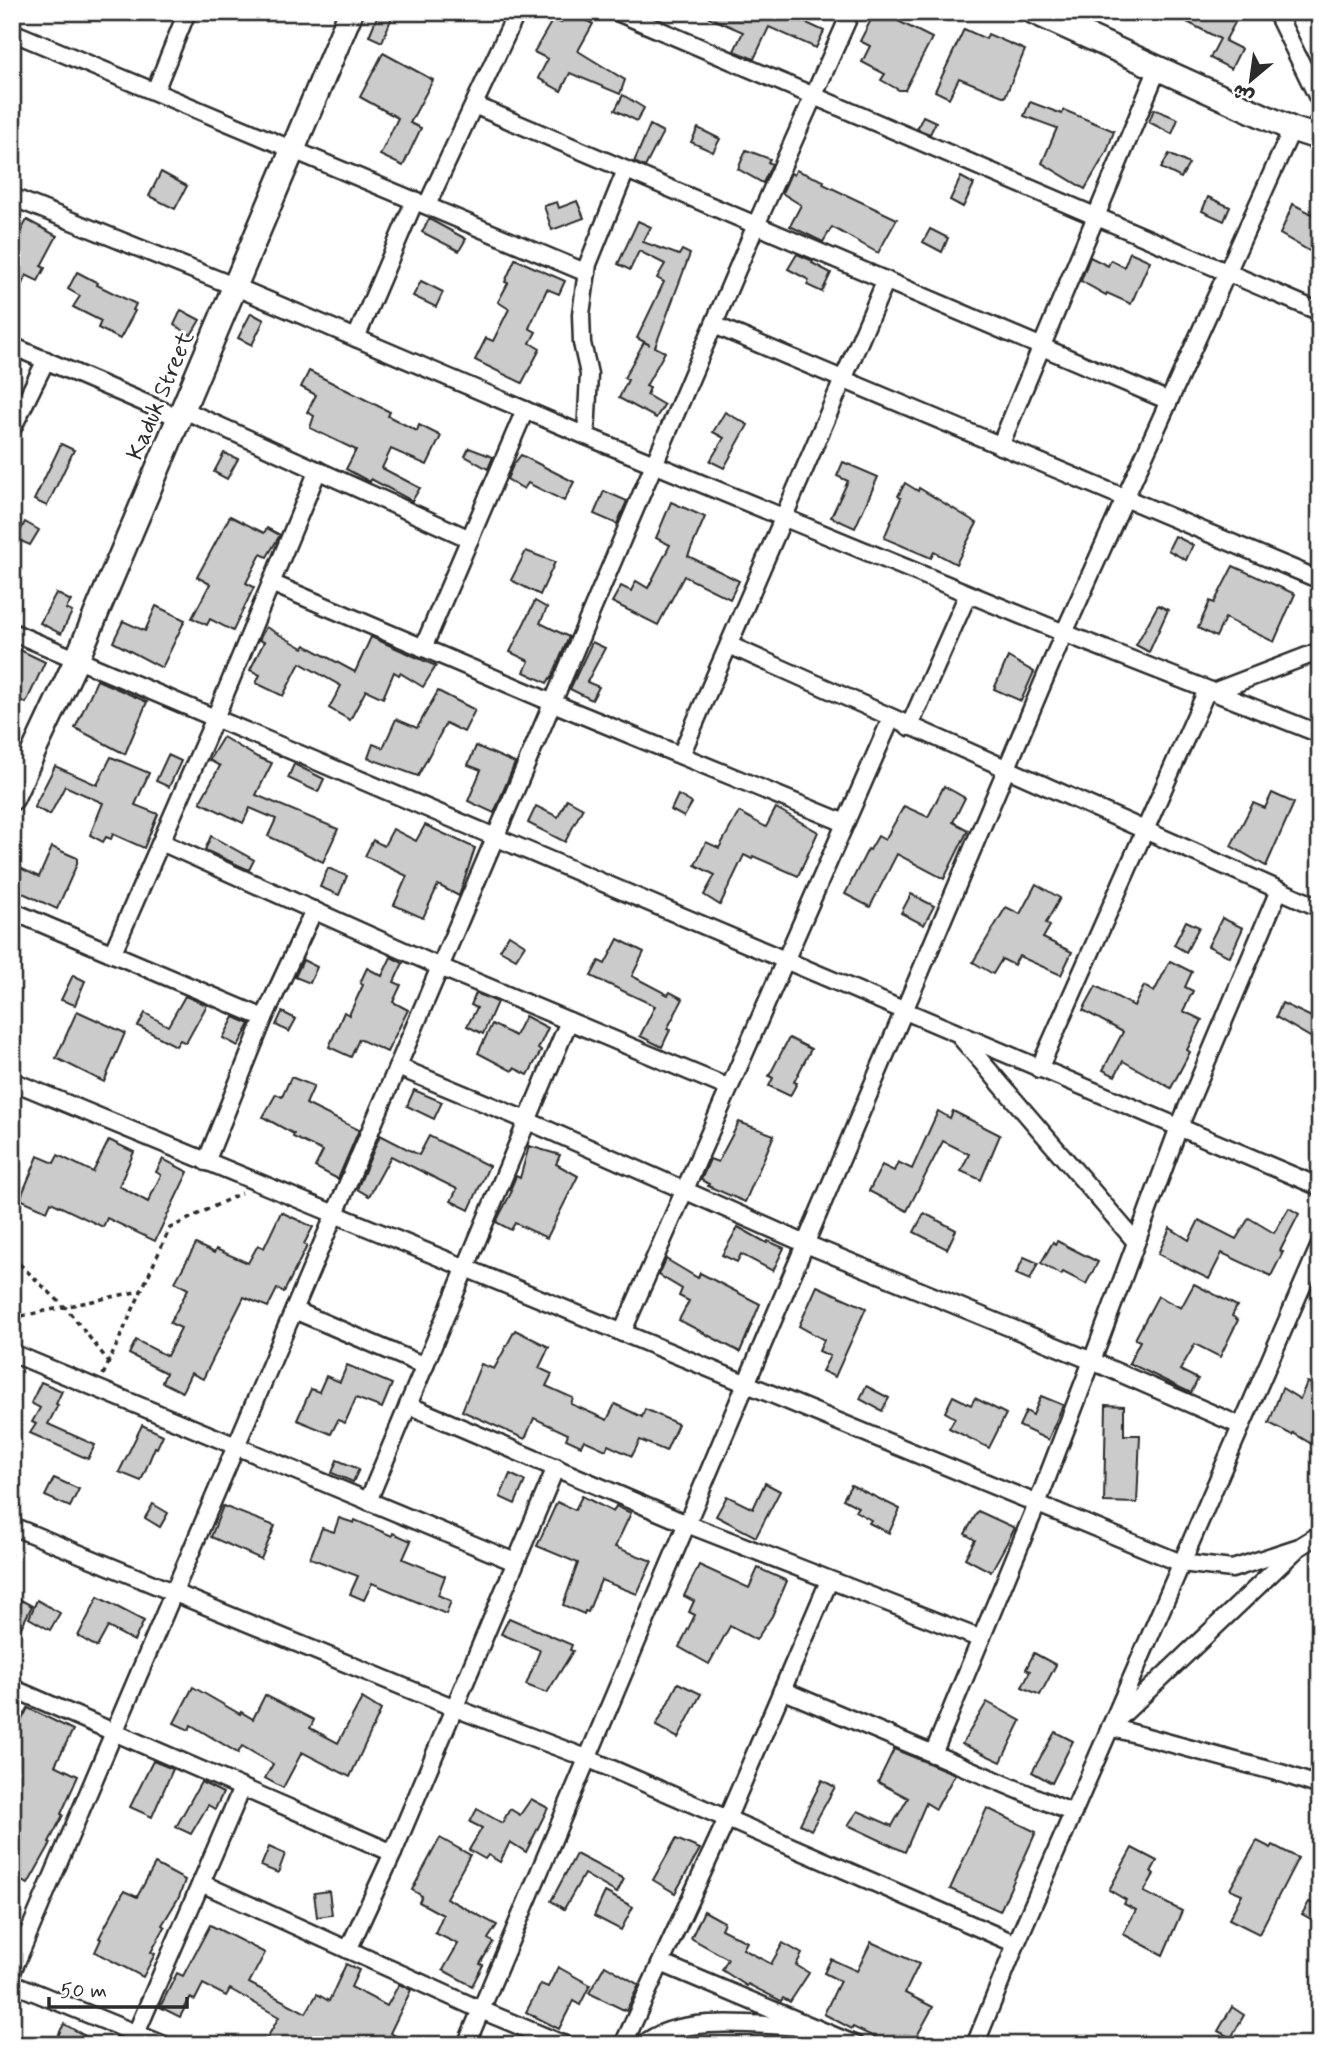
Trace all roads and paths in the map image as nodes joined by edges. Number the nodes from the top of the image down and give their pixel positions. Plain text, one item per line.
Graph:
1 (187, 12) edge
2 (351, 12) edge
3 (517, 12) edge
4 (617, 12) edge
5 (851, 12) edge
6 (1034, 12) edge
7 (1276, 12) edge
8 (12, 32) edge
9 (1157, 68) junction
10 (155, 91) junction
11 (814, 96) junction
12 (1320, 102) edge
13 (474, 104) junction
14 (1311, 130) edge
15 (294, 149) junction
16 (626, 170) junction
17 (12, 197) edge
18 (421, 203) junction
19 (1096, 216) junction
20 (756, 225) junction
21 (1227, 272) junction
22 (587, 273) junction
23 (886, 280) junction
24 (236, 287) junction
25 (1320, 312) edge
26 (714, 325) junction
27 (356, 338) junction
28 (12, 345) edge
29 (1041, 347) junction
30 (46, 360) junction
31 (843, 379) junction
32 (1169, 401) junction
33 (525, 410) junction
34 (182, 414) junction
35 (12, 429) edge
36 (586, 436) junction
37 (1000, 446) junction
38 (655, 464) junction
39 (318, 471) junction
40 (1125, 498) junction
41 (784, 517) junction
42 (470, 539) junction
43 (1320, 580) edge
44 (271, 583) junction
45 (968, 594) junction
46 (12, 632) edge
47 (1064, 633) junction
48 (729, 645) junction
49 (424, 648) junction
50 (1320, 650) edge
51 (77, 659) junction
52 (1210, 691) junction
53 (553, 703) junction
54 (215, 718) junction
55 (891, 719) junction
56 (909, 727) junction
57 (1320, 734) edge
58 (681, 755) junction
59 (1007, 768) junction
60 (12, 798) edge
61 (845, 823) junction
62 (1145, 830) junction
63 (496, 837) junction
64 (161, 842) junction
65 (1279, 890) junction
66 (1320, 908) edge
67 (314, 910) junction
68 (12, 911) edge
69 (112, 954) junction
70 (785, 960) junction
71 (440, 967) junction
72 (904, 1012) junction
73 (264, 1018) junction
74 (569, 1021) junction
75 (958, 1035) junction
76 (398, 1067) junction
77 (1040, 1069) junction
78 (12, 1081) edge
79 (729, 1088) junction
80 (528, 1121) junction
81 (1179, 1127) junction
82 (206, 1162) junction
83 (258, 1184) junction
84 (1320, 1187) edge
85 (685, 1190) junction
86 (335, 1215) junction
87 (1136, 1242) junction
88 (806, 1244) junction
89 (1320, 1245) edge
90 (12, 1257) edge
91 (465, 1269) junction
92 (141, 1290) junction
93 (66, 1308) junction
94 (294, 1310) junction
95 (12, 1318) edge
96 (622, 1334) junction
97 (12, 1353) edge
98 (1092, 1361) junction
99 (108, 1362) junction
100 (425, 1366) junction
101 (746, 1384) junction
102 (97, 1388) junction
103 (408, 1405) junction
104 (1241, 1426) junction
105 (236, 1446) junction
106 (556, 1467) junction
107 (368, 1501) junction
108 (1037, 1504) junction
109 (687, 1524) junction
110 (12, 1526) edge
111 (1320, 1534) edge
112 (1299, 1547) junction
113 (515, 1562) junction
114 (1181, 1563) junction
115 (829, 1581) junction
116 (174, 1591) junction
117 (981, 1639) junction
118 (12, 1688) edge
119 (782, 1690) junction
120 (455, 1707) junction
121 (1110, 1727) junction
122 (114, 1731) junction
123 (933, 1754) junction
124 (589, 1759) junction
125 (1320, 1786) edge
126 (242, 1788) junction
127 (1073, 1813) junction
128 (727, 1819) junction
129 (393, 1853) junction
130 (201, 1882) junction
131 (1016, 1944) junction
132 (348, 1950) junction
133 (661, 1963) junction
134 (12, 1972) edge
135 (12, 1983) edge
136 (481, 2010) junction
137 (815, 2028) junction
138 (134, 2039) edge
139 (164, 2045) edge
140 (466, 2045) edge
141 (565, 2045) edge
142 (623, 2045) edge
143 (643, 2045) edge
144 (808, 2045) edge
145 (856, 2045) edge
146 (975, 2045) edge

1 - 10 street
2 - 15 street, Kaduk Street
3 - 13 street
4 - 11 street
5 - 11 street
6 - 9 street
7 - 12 street
8 - 10 street
9 - 14 street
9 - 19 street
10 - 15 street
11 - 19 street
11 - 20 street
13 - 16 street
13 - 18 street
14 - 21 street
15 - 18 street
15 - 24 street, Kaduk Street
16 - 20 street
16 - 22 street
17 - 24 street
18 - 22 street
18 - 27 street
19 - 21 street
19 - 29 street
20 - 23 street
20 - 26 street
21 - 25 street
21 - 32 street
22 - 36 street
23 - 29 street
23 - 31 street
24 - 27 street
24 - 34 street, Kaduk Street
26 - 31 street
26 - 38 street
27 - 33 street
28 - 30 street
29 - 32 street
29 - 37 street
30 - 34 street
30 - 35 street
31 - 37 street
31 - 41 street
32 - 40 street
33 - 36 street
33 - 42 street
34 - 39 street
34 - 51 street, Kaduk Street
36 - 38 street
37 - 40 street
38 - 41 street
38 - 53 street
39 - 42 street
39 - 44 street
40 - 43 street
40 - 47 street
41 - 45 street
41 - 48 street
42 - 49 street
44 - 49 street
44 - 54 street
45 - 47 street
45 - 56 street
46 - 51 street
47 - 52 street
47 - 59 street
48 - 55 street
48 - 58 street
49 - 53 street
50 - 52 street
51 - 54 street
51 - 60 street, Kaduk Street
52 - 57 street
52 - 62 street
53 - 58 street
53 - 63 street
54 - 63 street
54 - 64 street
55 - 56 street
55 - 61 street
56 - 59 street
58 - 61 street
59 - 62 street
59 - 72 street
61 - 70 street
62 - 65 street
62 - 77 street
63 - 70 street
63 - 71 street
64 - 67 street
64 - 69 street
65 - 66 street
65 - 81 street
67 - 71 street
67 - 73 street
68 - 69 street
69 - 73 street
70 - 72 street
70 - 79 street
71 - 74 street
71 - 76 street
72 - 75 street
72 - 88 street
73 - 82 street
74 - 79 street
74 - 80 street
75 - 77 street
75 - 87 street
76 - 80 street
76 - 86 street
77 - 81 street
78 - 82 street
79 - 85 street
80 - 85 street
80 - 91 street
81 - 84 street
81 - 87 street
82 - 83 street
83 - 86 street
83 - 92 path
85 - 88 street
85 - 96 street
86 - 91 street
86 - 94 street
87 - 98 street
88 - 98 street
88 - 101 street
89 - 104 street
90 - 93 path
91 - 96 street
91 - 100 street
92 - 93 path
92 - 99 path
93 - 95 path
93 - 99 path
94 - 100 street
94 - 105 street
96 - 101 street
97 - 102 street
98 - 104 street
98 - 108 street
99 - 102 path
100 - 103 street
101 - 108 street
101 - 109 street
102 - 105 street
103 - 106 street
103 - 107 street
104 - 114 street
105 - 107 street
105 - 116 street
106 - 109 street
106 - 113 street
107 - 113 street
108 - 114 street
108 - 117 street
109 - 115 street
109 - 124 street
110 - 116 street
111 - 112 street
112 - 114 street
112 - 121 street
113 - 120 street
114 - 121 street
115 - 117 street
115 - 119 street
116 - 120 street
116 - 122 street
117 - 123 street
118 - 122 street
119 - 123 street
119 - 128 street
120 - 124 street
120 - 129 street
121 - 125 street
121 - 127 street
122 - 126 street
122 - 134 street
123 - 127 street
124 - 128 street
124 - 136 street
126 - 129 street
126 - 130 street
127 - 131 street
128 - 131 street
128 - 133 street
129 - 132 street
130 - 132 street
130 - 138 street
131 - 146 street
132 - 136 street
133 - 137 street
133 - 142 street
135 - 138 street
136 - 140 street
136 - 141 street
137 - 143 street
137 - 144 street
137 - 145 street
138 - 139 street

